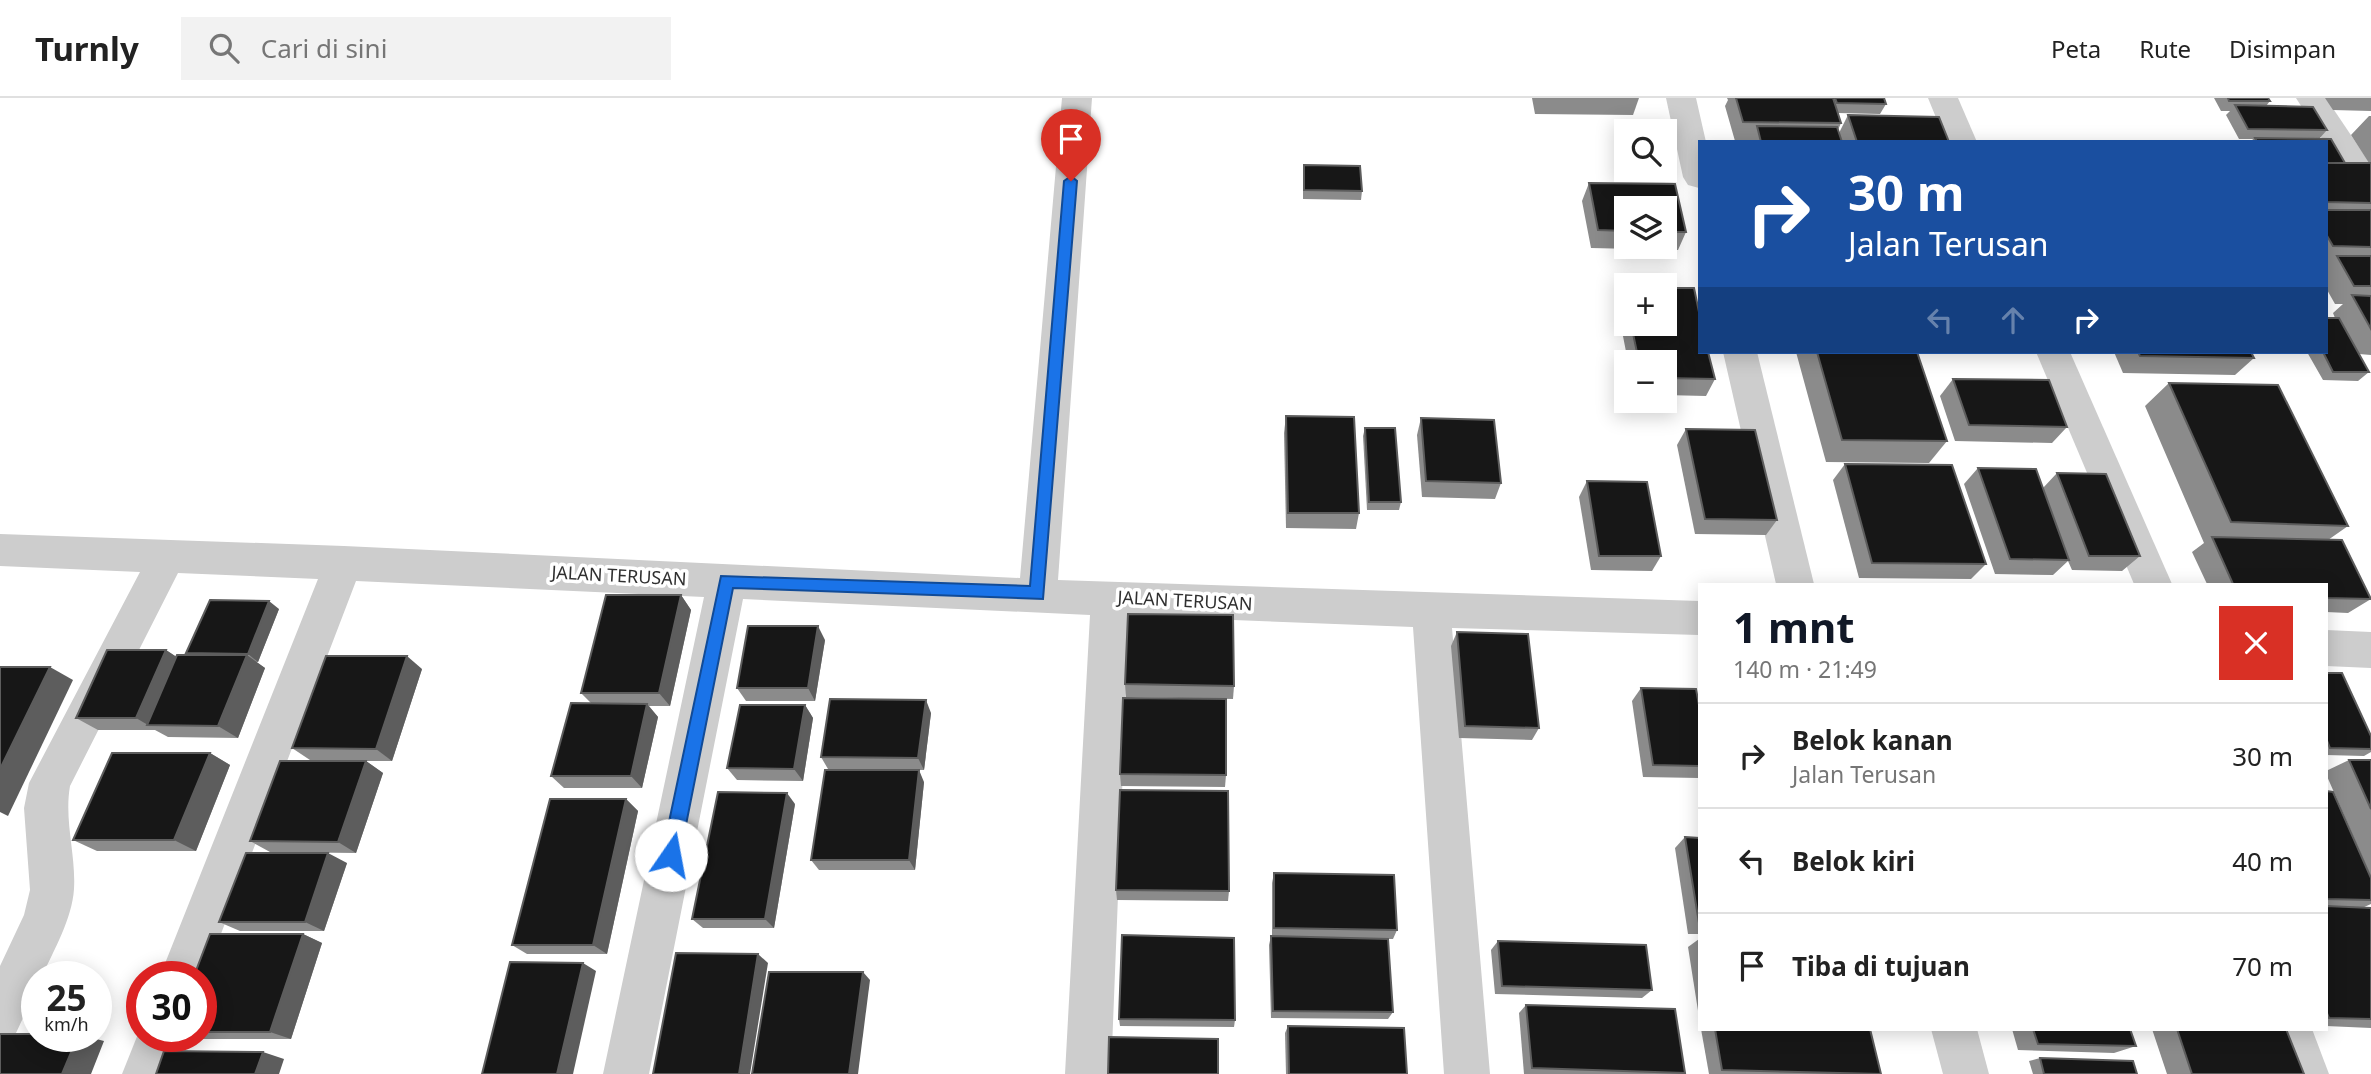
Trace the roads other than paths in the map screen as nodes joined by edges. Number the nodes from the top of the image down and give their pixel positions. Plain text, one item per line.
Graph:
1 (1077, 98) edge
2 (1681, 98) edge
3 (1943, 98) edge
4 (2311, 98) edge
5 (1961, 140) edge
6 (1698, 173) edge
7 (2371, 190) edge
8 (1740, 354) edge
9 (2054, 354) edge
10 (0, 550) edge
11 (168, 556) junction
12 (344, 562) junction
13 (727, 581) junction
14 (1795, 583) edge
15 (2153, 583) edge
16 (1038, 594) junction
17 (1110, 597) junction
18 (1431, 612) junction
19 (1698, 618) edge
20 (2328, 648) edge
21 (2371, 650) edge
22 (189, 961) edge
23 (0, 1017) edge
24 (1955, 1031) edge
25 (2290, 1031) edge
26 (154, 1052) edge
27 (145, 1074) edge
28 (626, 1074) edge
29 (1088, 1074) edge
30 (1467, 1074) edge
31 (1966, 1074) edge
32 (2306, 1074) edge

1 - 16 street
2 - 6 street
3 - 5 street
4 - 7 street
8 - 14 street
9 - 15 street
10 - 11 street, JALAN TERUSAN
11 - 12 street, JALAN TERUSAN
11 - 23 street
12 - 13 street, JALAN TERUSAN
12 - 22 street
13 - 16 street, JALAN TERUSAN
13 - 28 street
16 - 17 street, JALAN TERUSAN
17 - 18 street, JALAN TERUSAN
17 - 29 street
18 - 19 street, JALAN TERUSAN
18 - 30 street
20 - 21 street
24 - 31 street
25 - 32 street
26 - 27 street

